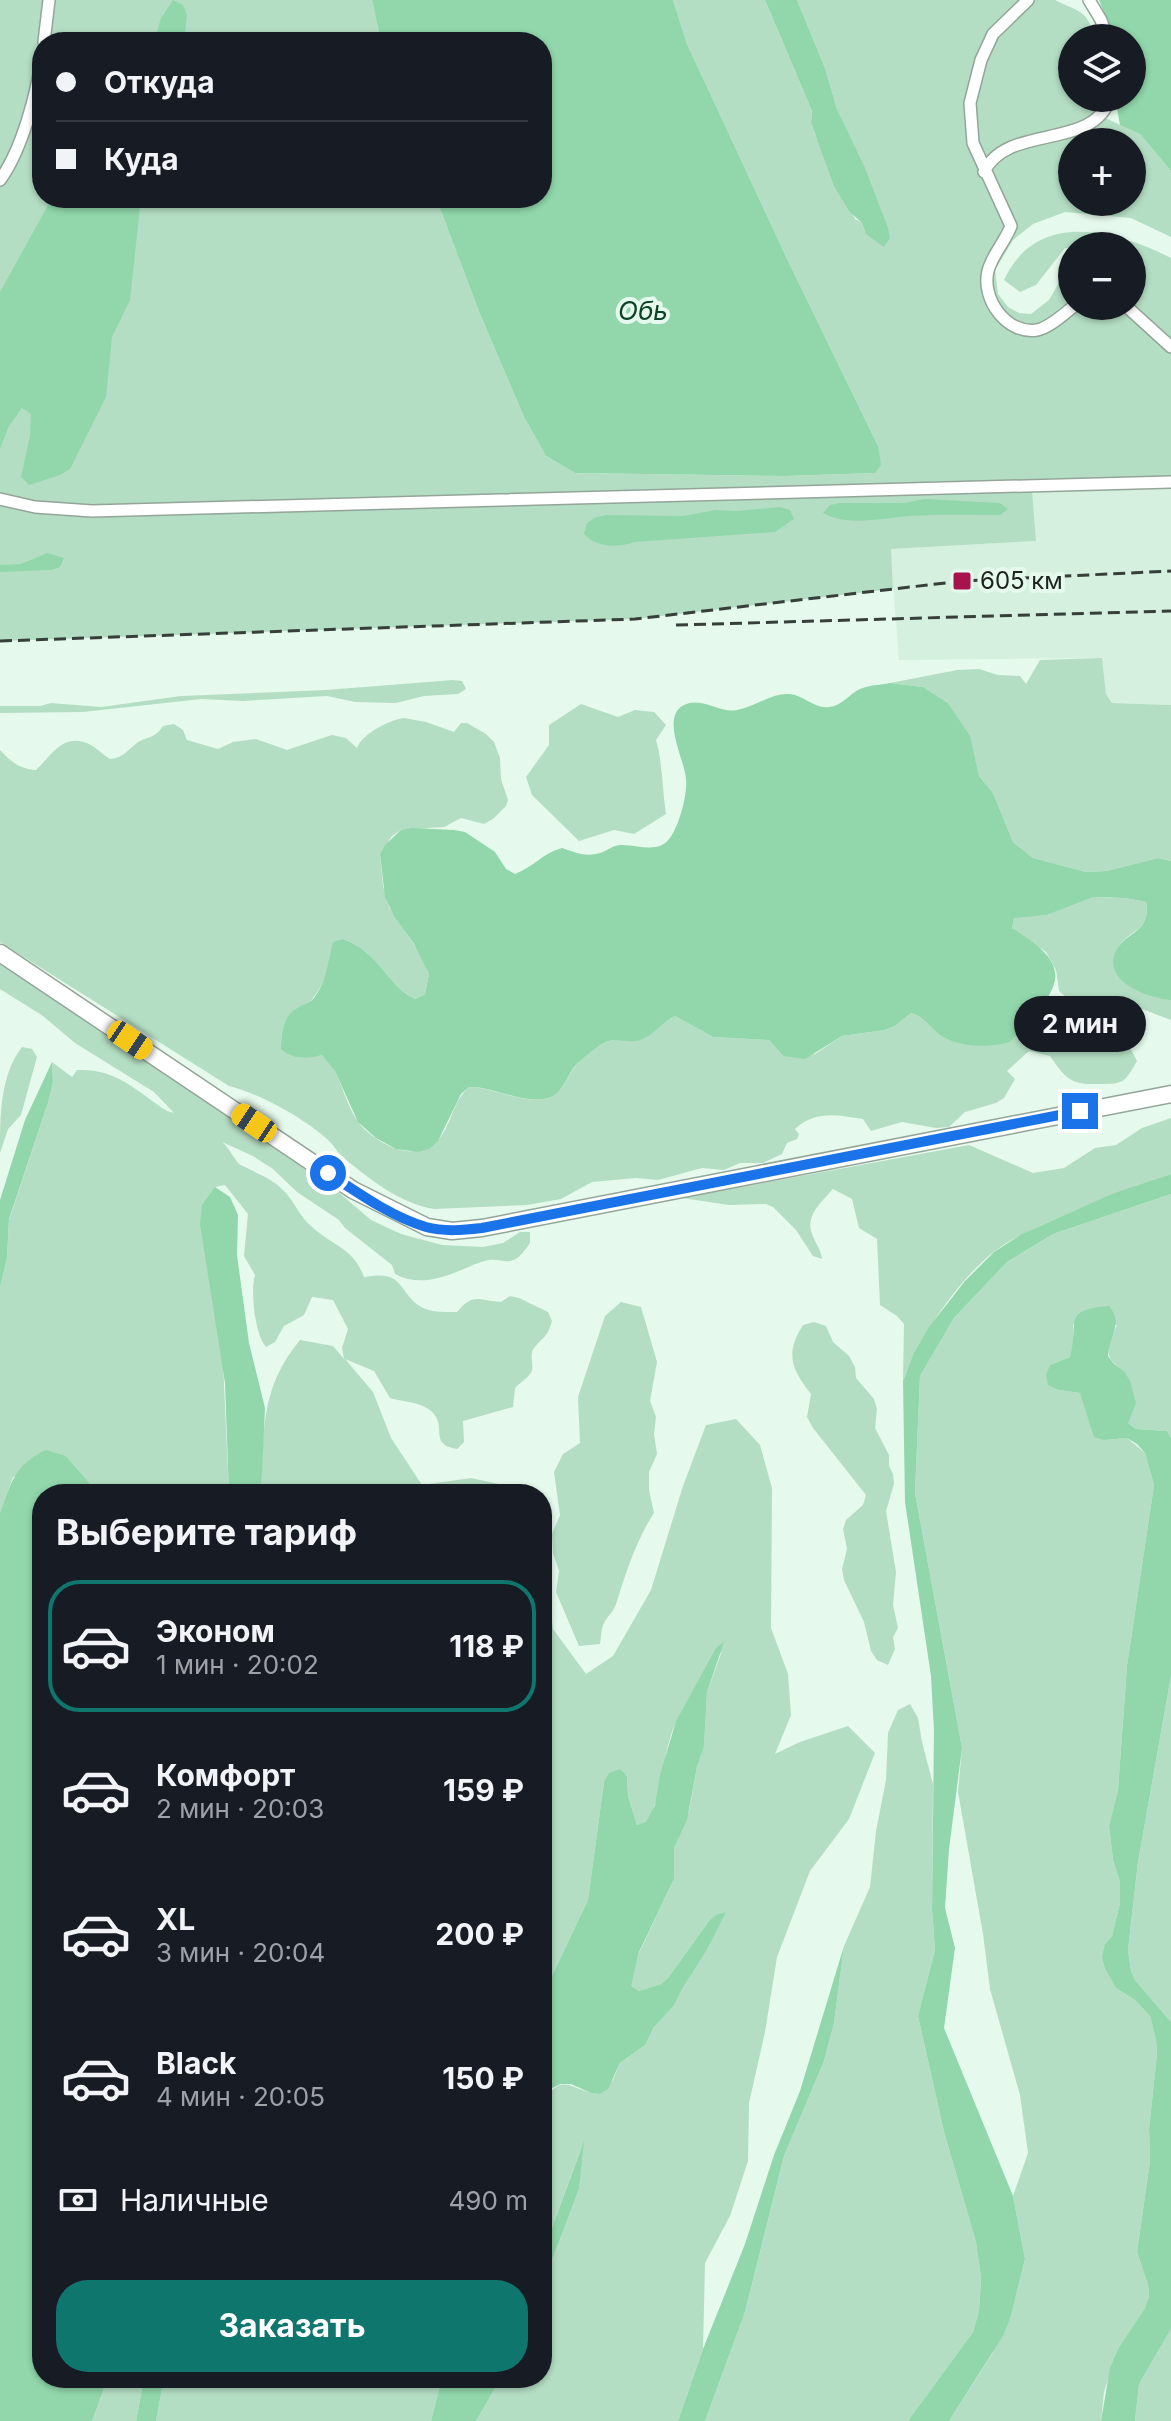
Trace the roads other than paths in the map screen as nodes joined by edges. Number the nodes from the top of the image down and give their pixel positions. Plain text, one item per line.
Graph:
1 (49, 0) edge
2 (1028, 0) edge
3 (1089, 0) edge
4 (1102, 24) edge
5 (45, 32) edge
6 (32, 94) edge
7 (1103, 112) edge
8 (984, 172) junction
9 (0, 180) edge
10 (1058, 318) edge
11 (1141, 320) edge
12 (1171, 347) edge
13 (1171, 482) edge
14 (0, 499) edge
15 (0, 953) edge
16 (1171, 1094) edge

1 - 5 street
2 - 8 street
3 - 4 street
6 - 9 street
7 - 8 street
8 - 10 street
11 - 12 street
13 - 14 street
15 - 16 street

